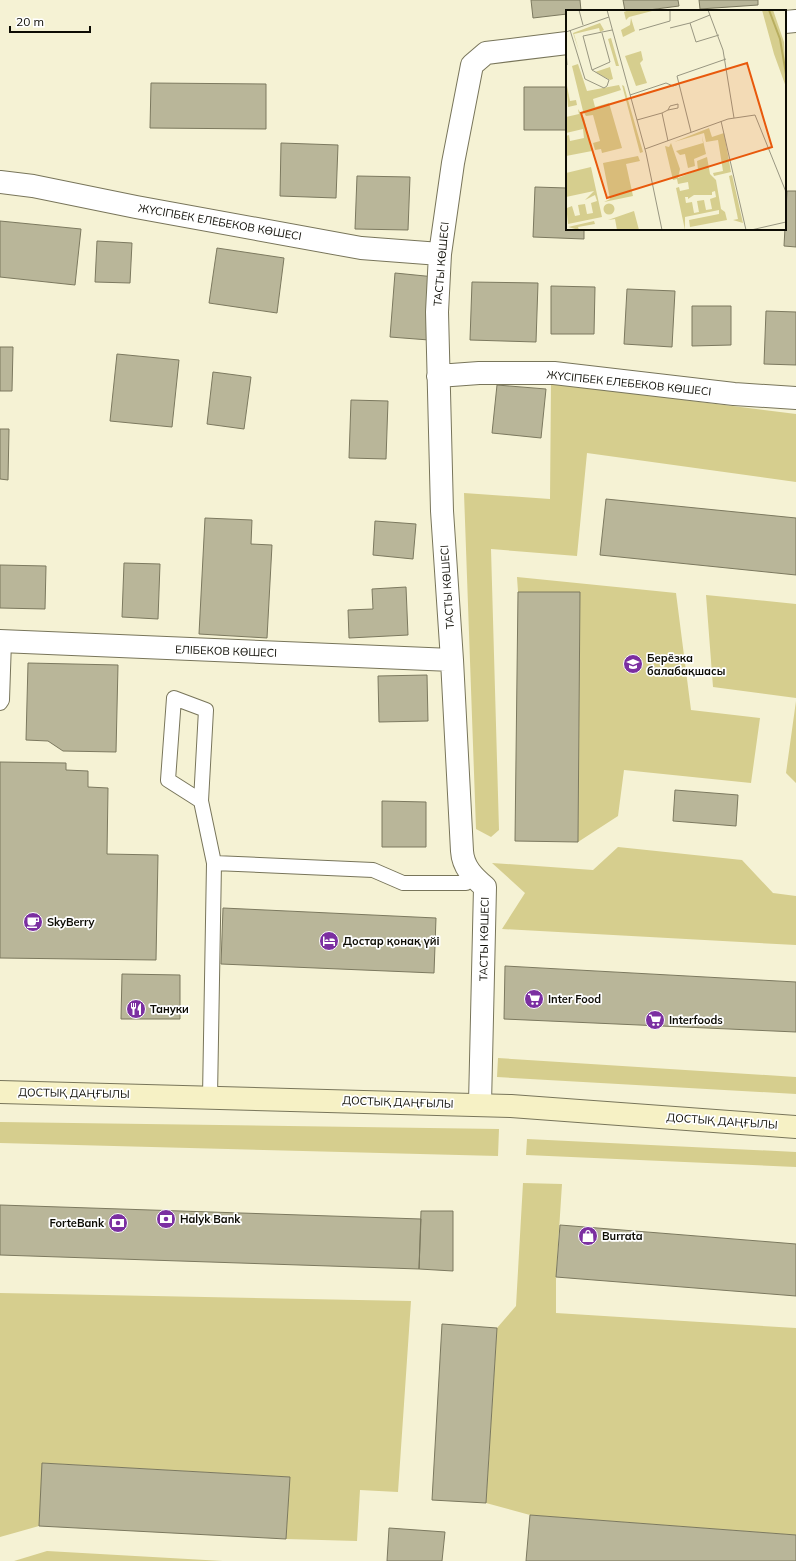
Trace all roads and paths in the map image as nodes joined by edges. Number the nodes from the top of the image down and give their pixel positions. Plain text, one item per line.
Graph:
1 (796, 21) edge
2 (786, 22) edge
3 (566, 43) edge
4 (0, 182) edge
5 (440, 254) junction
6 (438, 376) junction
7 (796, 398) edge
8 (2, 641) edge
9 (452, 660) junction
10 (0, 703) edge
11 (202, 801) junction
12 (214, 863) junction
13 (466, 883) dead end
14 (0, 1092) edge
15 (210, 1097) junction
16 (480, 1104) junction
17 (796, 1127) edge

1 - 2 street
3 - 5 street, ТАСТЫ КӨШЕСІ
4 - 5 street, ЖҮСІПБЕК ЕЛЕБЕКОВ КӨШЕСІ
5 - 6 street, ТАСТЫ КӨШЕСІ
6 - 7 street, ЖҮСІПБЕК ЕЛЕБЕКОВ КӨШЕСІ
6 - 9 street, ТАСТЫ КӨШЕСІ
8 - 9 street, ЕЛІБЕКОВ КӨШЕСІ
8 - 10 lane
9 - 16 street, ТАСТЫ КӨШЕСІ
11 - 11 lane
11 - 12 lane
12 - 13 lane
12 - 15 lane
14 - 15 main road, ДОСТЫҚ ДАҢҒЫЛЫ
15 - 16 main road, ДОСТЫҚ ДАҢҒЫЛЫ
16 - 17 main road, ДОСТЫҚ ДАҢҒЫЛЫ

